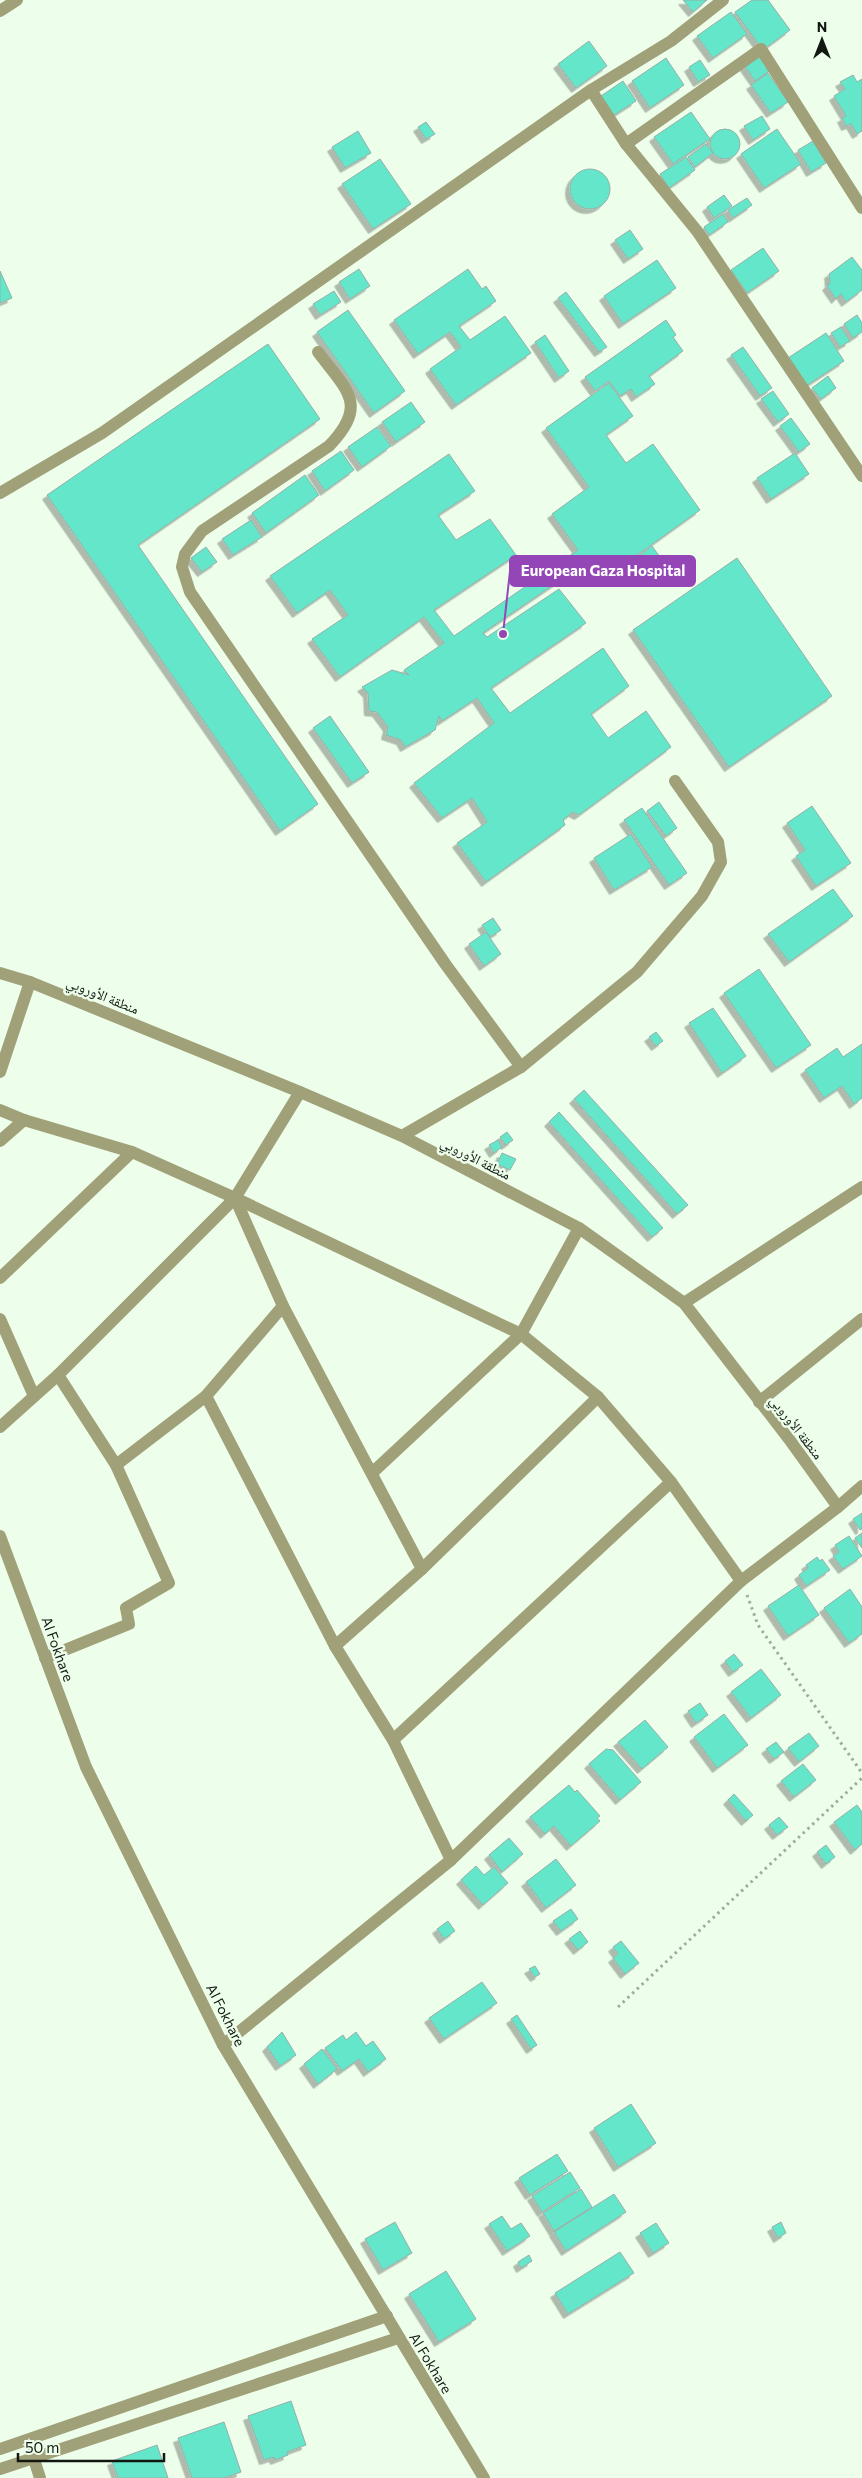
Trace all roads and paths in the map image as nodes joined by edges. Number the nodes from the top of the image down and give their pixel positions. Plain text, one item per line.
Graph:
1 (17, 0) edge
2 (723, 0) edge
3 (0, 11) edge
4 (591, 90) junction
5 (626, 144) junction
6 (862, 208) edge
7 (318, 352) dead end
8 (862, 476) edge
9 (0, 493) edge
10 (675, 781) dead end
11 (0, 974) edge
12 (30, 982) junction
13 (521, 1068) junction
14 (0, 1072) edge
15 (300, 1092) junction
16 (0, 1110) edge
17 (24, 1120) junction
18 (402, 1136) junction
19 (0, 1141) edge
20 (132, 1152) junction
21 (862, 1187) edge
22 (236, 1198) junction
23 (579, 1228) junction
24 (0, 1278) edge
25 (684, 1303) junction
26 (283, 1306) junction
27 (0, 1319) edge
28 (862, 1319) edge
29 (520, 1334) junction
30 (58, 1374) junction
31 (34, 1396) junction
32 (206, 1396) junction
33 (598, 1397) junction
34 (759, 1402) junction
35 (0, 1427) edge
36 (116, 1465) junction
37 (372, 1473) junction
38 (671, 1482) junction
39 (862, 1486) edge
40 (838, 1507) junction
41 (0, 1536) edge
42 (422, 1569) junction
43 (741, 1581) junction
44 (335, 1646) junction
45 (45, 1658) junction
46 (393, 1740) junction
47 (862, 1773) edge
48 (862, 1778) edge
49 (451, 1860) junction
50 (618, 2007) dead end
51 (223, 2045) junction
52 (387, 2316) junction
53 (398, 2338) junction
54 (28, 2440) junction
55 (0, 2449) edge
56 (35, 2459) junction
57 (0, 2469) edge
58 (40, 2478) edge
59 (484, 2478) edge

1 - 3 street
2 - 4 street
4 - 5 street
4 - 9 street
5 - 6 street
5 - 8 street
7 - 13 street
10 - 13 street
11 - 12 street, منطقة الأوروبي
12 - 14 street
12 - 15 street, منطقة الأوروبي
13 - 18 street
15 - 18 street, منطقة الأوروبي
15 - 22 street
16 - 17 street
17 - 19 street
17 - 20 street
18 - 23 street, منطقة الأوروبي
20 - 22 street
20 - 24 street
21 - 25 street
22 - 26 street
22 - 29 street
22 - 30 street
23 - 25 street, منطقة الأوروبي
23 - 29 street
25 - 34 street, منطقة الأوروبي
26 - 32 street
26 - 37 street
27 - 31 street
28 - 34 street
29 - 33 street
29 - 37 street
30 - 31 street
30 - 36 street
31 - 35 street
32 - 36 street
32 - 44 street
33 - 38 street
33 - 42 street
34 - 40 street, منطقة الأوروبي
36 - 45 street
37 - 42 street
38 - 43 street
38 - 46 street
39 - 40 street
40 - 43 street
41 - 45 street, Al Fokhare
42 - 44 street
43 - 47 path
43 - 49 street
44 - 46 street
45 - 51 street, Al Fokhare
46 - 49 street
48 - 50 path
49 - 51 street
51 - 52 street, Al Fokhare
52 - 53 street, Al Fokhare
52 - 54 street
53 - 56 street
53 - 59 street, Al Fokhare
54 - 55 street
54 - 56 street
56 - 57 street
56 - 58 street

